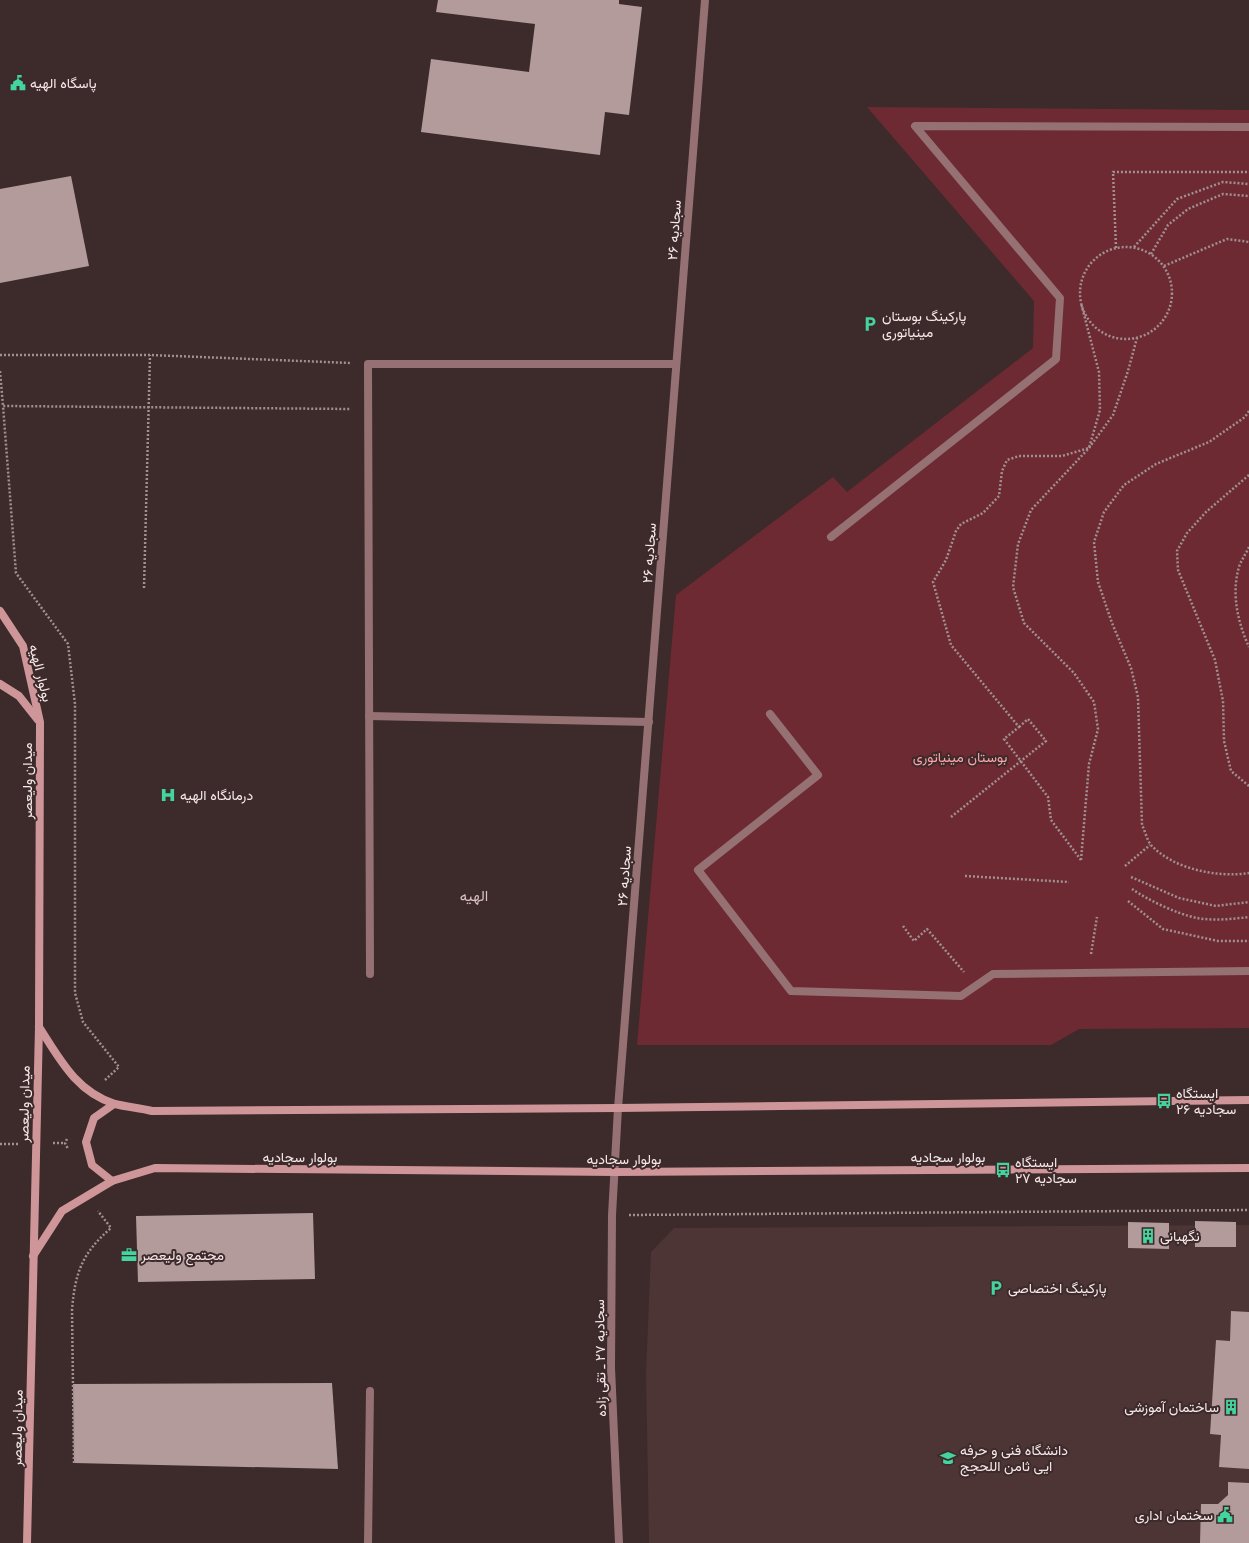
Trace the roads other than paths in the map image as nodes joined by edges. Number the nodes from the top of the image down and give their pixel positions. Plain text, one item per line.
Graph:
1 (705, 0) edge
2 (1249, 127) edge
3 (676, 364) junction
4 (831, 537) dead end
5 (0, 611) edge
6 (0, 684) edge
7 (770, 714) dead end
8 (369, 716) junction
9 (40, 722) junction
10 (649, 722) junction
11 (1249, 971) edge
12 (370, 974) dead end
13 (39, 1026) junction
14 (1249, 1100) edge
15 (114, 1104) junction
16 (618, 1108) junction
17 (1249, 1168) edge
18 (616, 1172) junction
19 (112, 1181) junction
20 (33, 1256) junction
21 (370, 1391) dead end
22 (27, 1543) edge
23 (368, 1543) edge
24 (619, 1543) edge

1 - 3 street, سجادیه ۲۶
2 - 4 street
3 - 8 street
3 - 10 street, سجادیه ۲۶
5 - 9 main road, بولوار الهیه
6 - 9 main road, میدان ولیعصر
7 - 11 street
8 - 10 street
8 - 12 street
9 - 13 main road, میدان ولیعصر
10 - 16 street, سجادیه ۲۶
13 - 15 main road
13 - 20 main road, میدان ولیعصر
14 - 16 main road
15 - 16 main road
15 - 19 main road
16 - 18 street, سجادیه ۲۶
17 - 18 main road, بولوار سجادیه
18 - 19 main road, بولوار سجادیه
18 - 24 street, سجادیه ۲۷ ـ تقی زاده
19 - 20 main road, بولوار سجادیه
20 - 22 main road, میدان ولیعصر
21 - 23 street

